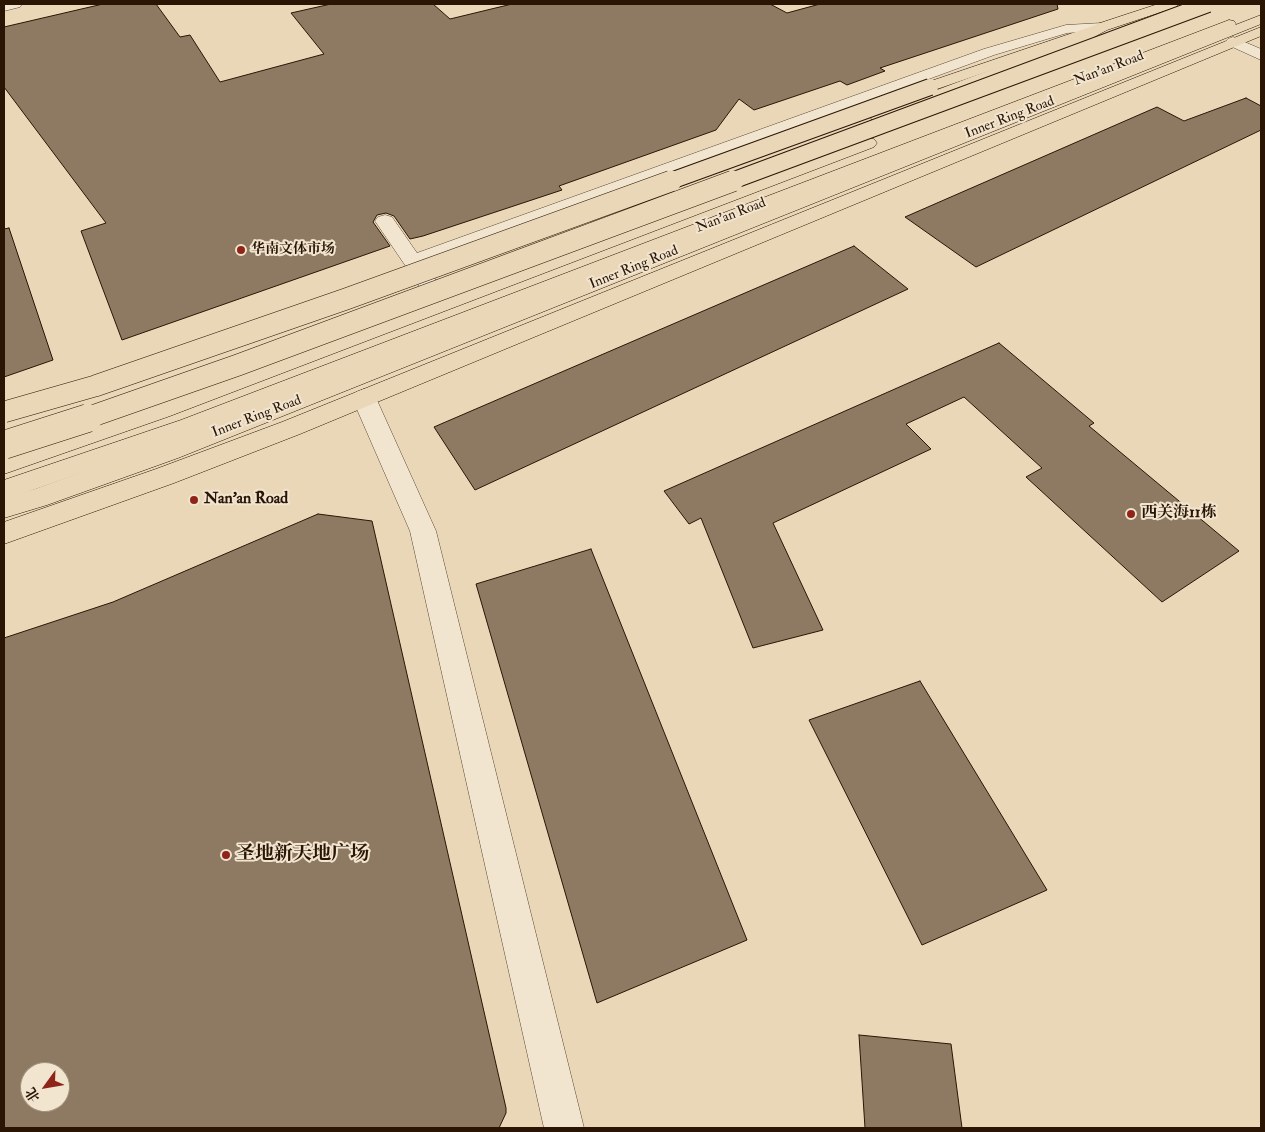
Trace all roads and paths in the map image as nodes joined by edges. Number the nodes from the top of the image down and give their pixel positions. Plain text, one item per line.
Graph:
1 (14, 4) edge
2 (1171, 4) edge
3 (1216, 6) edge
4 (4, 7) edge
5 (1258, 25) edge
6 (1102, 27) junction
7 (1233, 42) junction
8 (1261, 55) edge
9 (1095, 57) junction
10 (789, 173) junction
11 (716, 179) junction
12 (385, 221) dead end
13 (413, 261) junction
14 (432, 288) junction
15 (364, 398) junction
16 (4, 412) edge
17 (4, 436) edge
18 (4, 445) edge
19 (4, 464) edge
20 (4, 490) edge
21 (4, 508) edge
22 (4, 533) edge
23 (564, 1128) edge

1 - 4 street
2 - 6 main road
3 - 9 main road, Nan'an Road
3 - 18 main road, bridge
5 - 7 main road
5 - 20 main road, Nan'an Road
5 - 21 main road, Inner Ring Road
6 - 9 main road
6 - 11 main road
6 - 13 street
6 - 16 main road, bridge
7 - 8 street
7 - 15 main road
9 - 10 main road, Nan'an Road
10 - 11 main road
10 - 19 main road, Nan'an Road
11 - 14 main road
12 - 13 street
13 - 14 street
14 - 17 main road
15 - 22 main road
15 - 23 street

